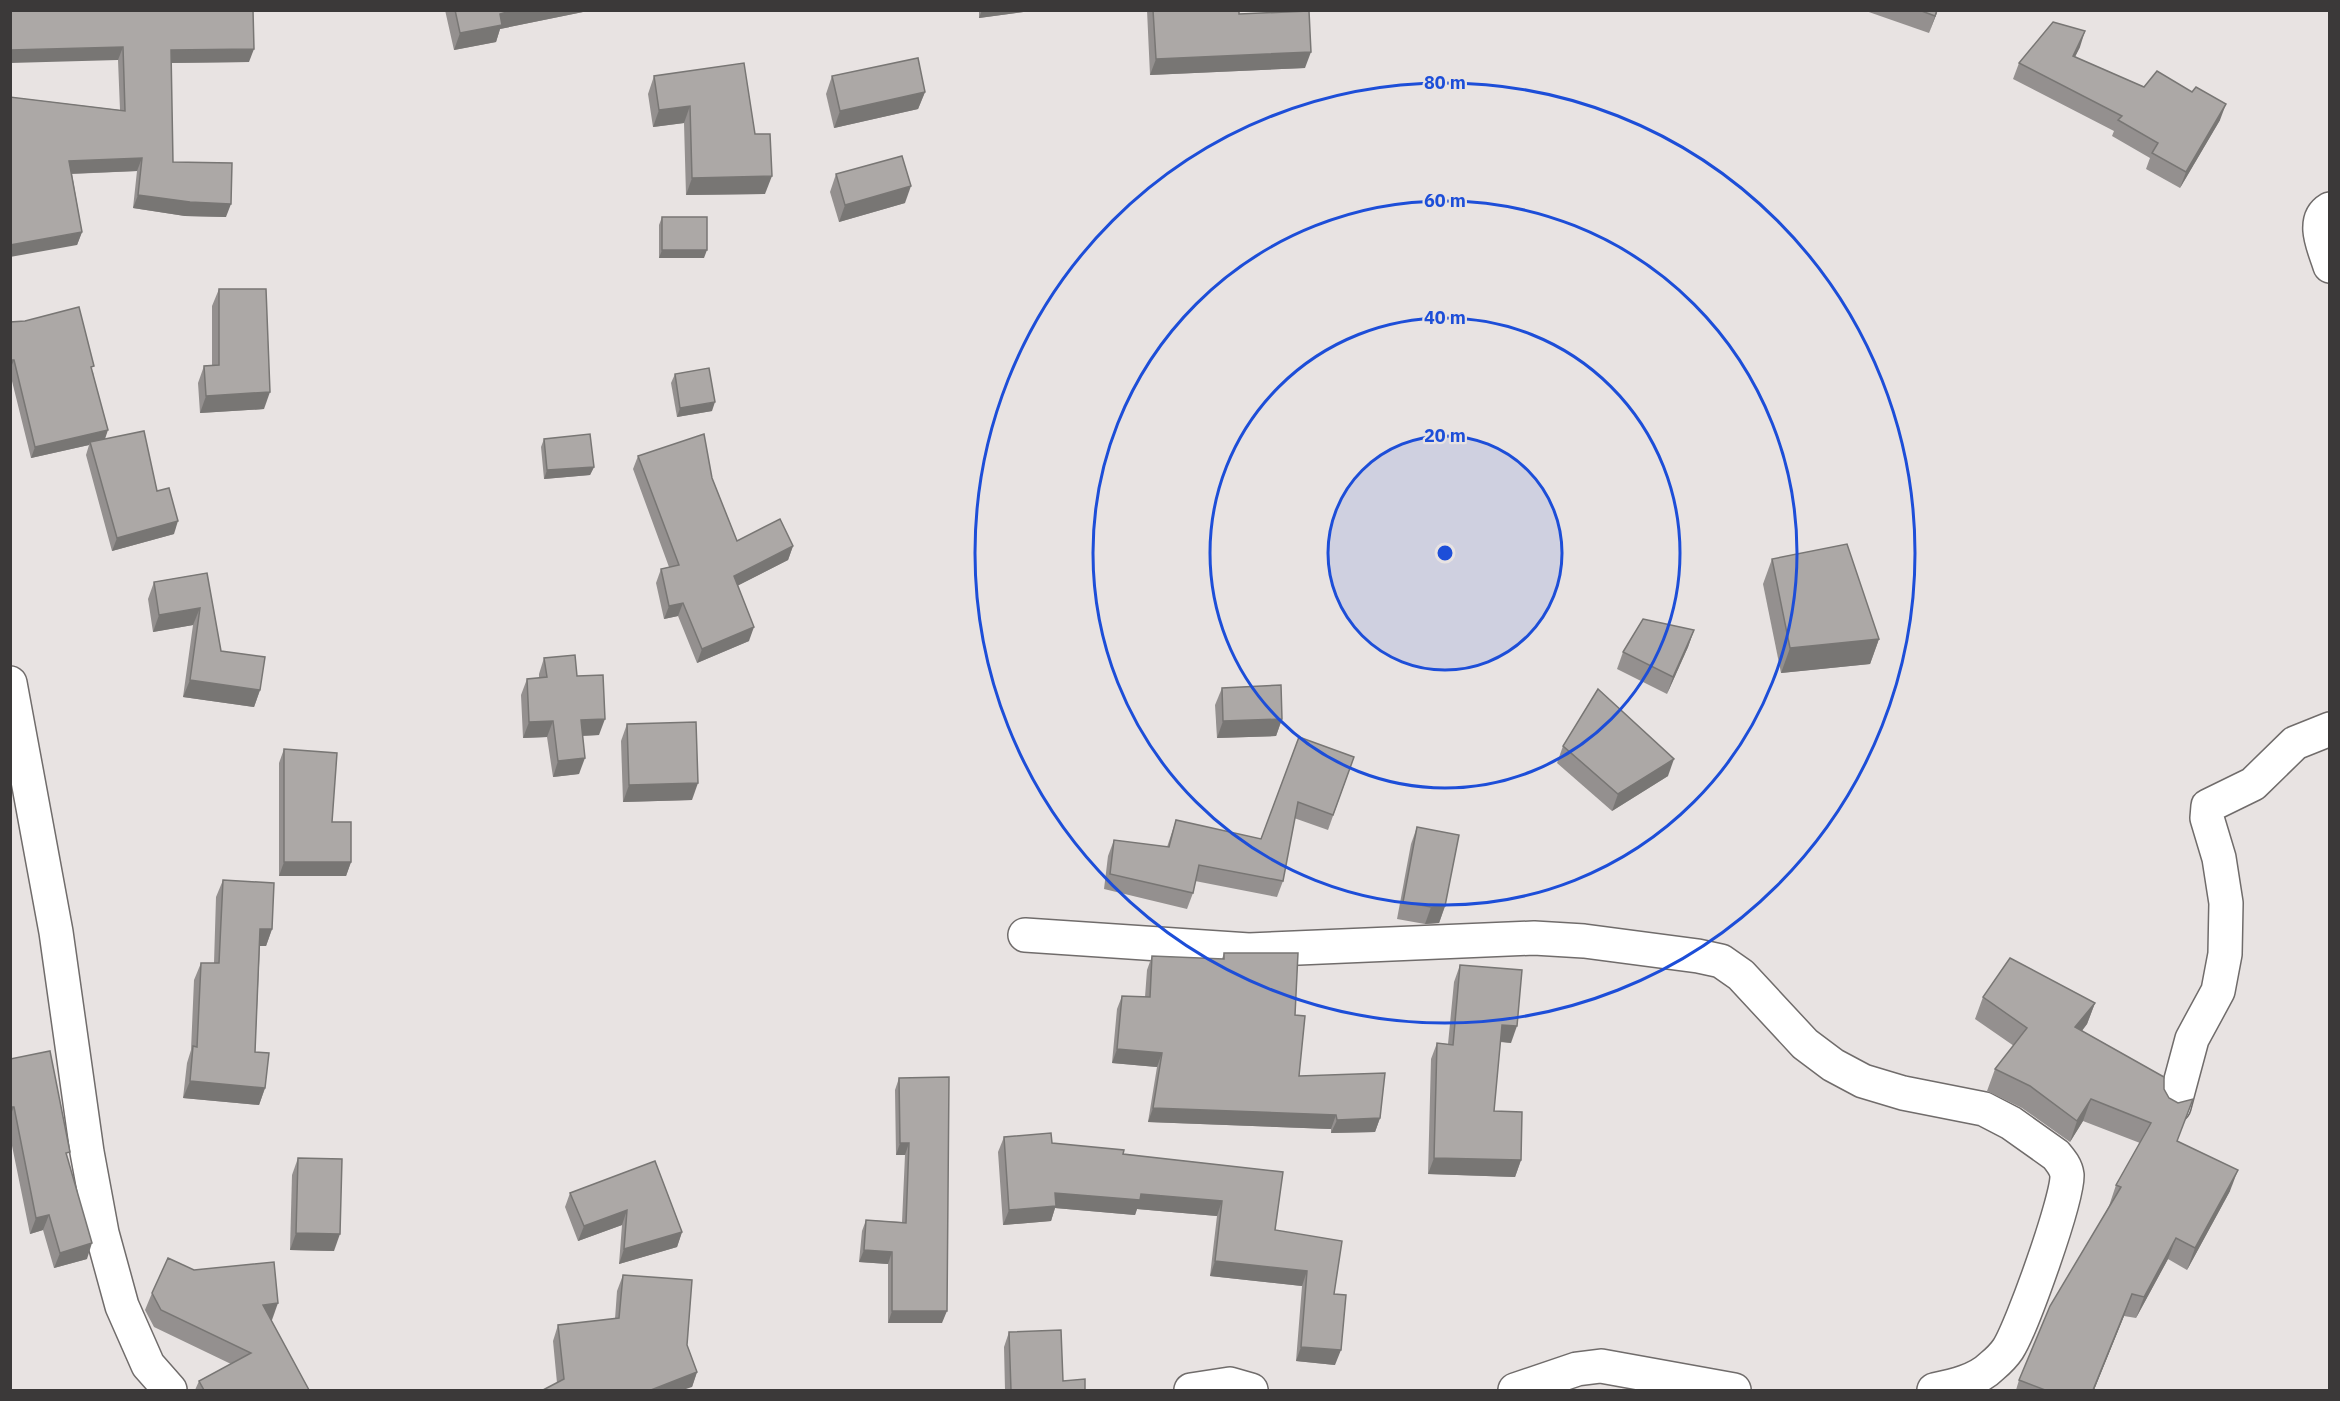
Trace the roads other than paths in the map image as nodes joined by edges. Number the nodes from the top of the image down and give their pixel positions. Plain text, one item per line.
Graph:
1 (2330, 209) edge
2 (2330, 266) edge
3 (10, 683) edge
4 (2330, 729) edge
5 (1025, 935) dead end
6 (2174, 1106) edge
7 (170, 1390) edge
8 (1191, 1390) edge
9 (1251, 1390) edge
10 (1515, 1390) edge
11 (1734, 1390) edge
12 (1934, 1390) edge

1 - 2 street
3 - 7 street
4 - 6 street
5 - 12 street
8 - 9 street
10 - 11 street

